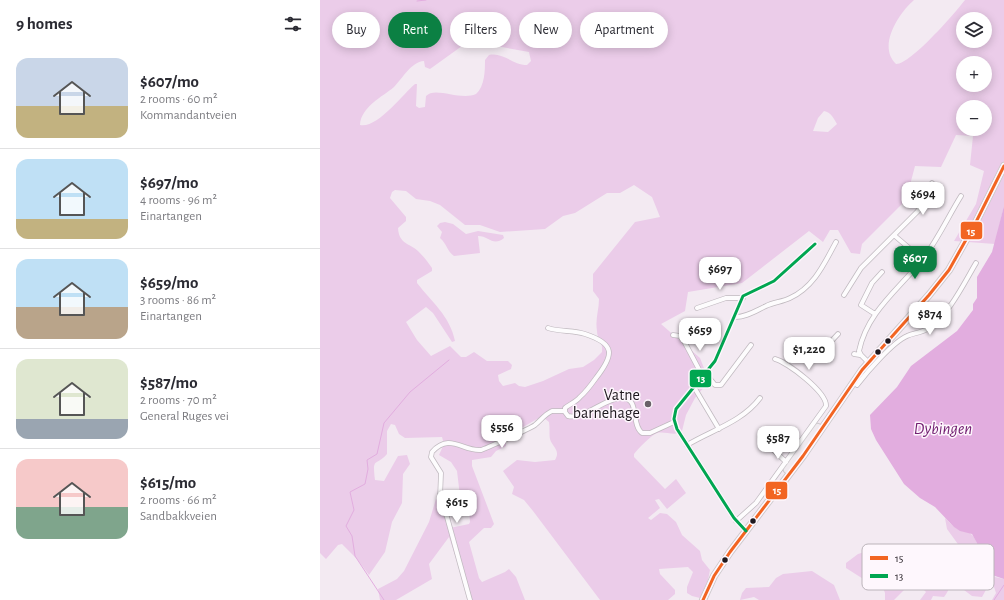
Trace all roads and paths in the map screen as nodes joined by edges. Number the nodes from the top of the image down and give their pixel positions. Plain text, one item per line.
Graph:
1 (1004, 166) edge
2 (932, 183) dead end
3 (961, 196) dead end
4 (894, 236) junction
5 (836, 242) dead end
6 (815, 244) dead end
7 (922, 259) junction
8 (976, 263) dead end
9 (882, 272) dead end
10 (844, 295) dead end
11 (743, 298) junction
12 (697, 308) dead end
13 (875, 314) junction
14 (734, 317) junction
15 (899, 327) junction
16 (548, 328) dead end
17 (838, 334) dead end
18 (673, 335) dead end
19 (906, 336) junction
20 (750, 345) dead end
21 (824, 349) dead end
22 (854, 354) dead end
23 (860, 355) junction
24 (775, 358) dead end
25 (868, 362) junction
26 (704, 376) junction
27 (857, 385) dead end
28 (694, 387) junction
29 (760, 398) dead end
30 (565, 411) junction
31 (674, 422) junction
32 (719, 429) junction
33 (760, 437) dead end
34 (687, 445) junction
35 (786, 462) junction
36 (736, 521) junction
37 (746, 531) junction
38 (470, 600) edge
39 (703, 600) edge

1 - 15 main road
2 - 4 street
3 - 7 street
4 - 7 street
4 - 10 street
5 - 14 street
6 - 11 street
7 - 13 street
8 - 19 street
9 - 13 street
11 - 12 street
11 - 14 street
13 - 23 street
14 - 26 street
15 - 19 street
15 - 25 main road
16 - 30 street
17 - 21 street
18 - 26 street
19 - 27 street
20 - 26 street
22 - 23 street
23 - 25 street
24 - 35 street
25 - 37 main road
26 - 28 street
28 - 31 street
28 - 32 street
29 - 32 street
30 - 31 street
30 - 38 street
31 - 34 street
32 - 34 street
33 - 35 street
34 - 36 street
35 - 36 street
36 - 37 street
37 - 39 main road

